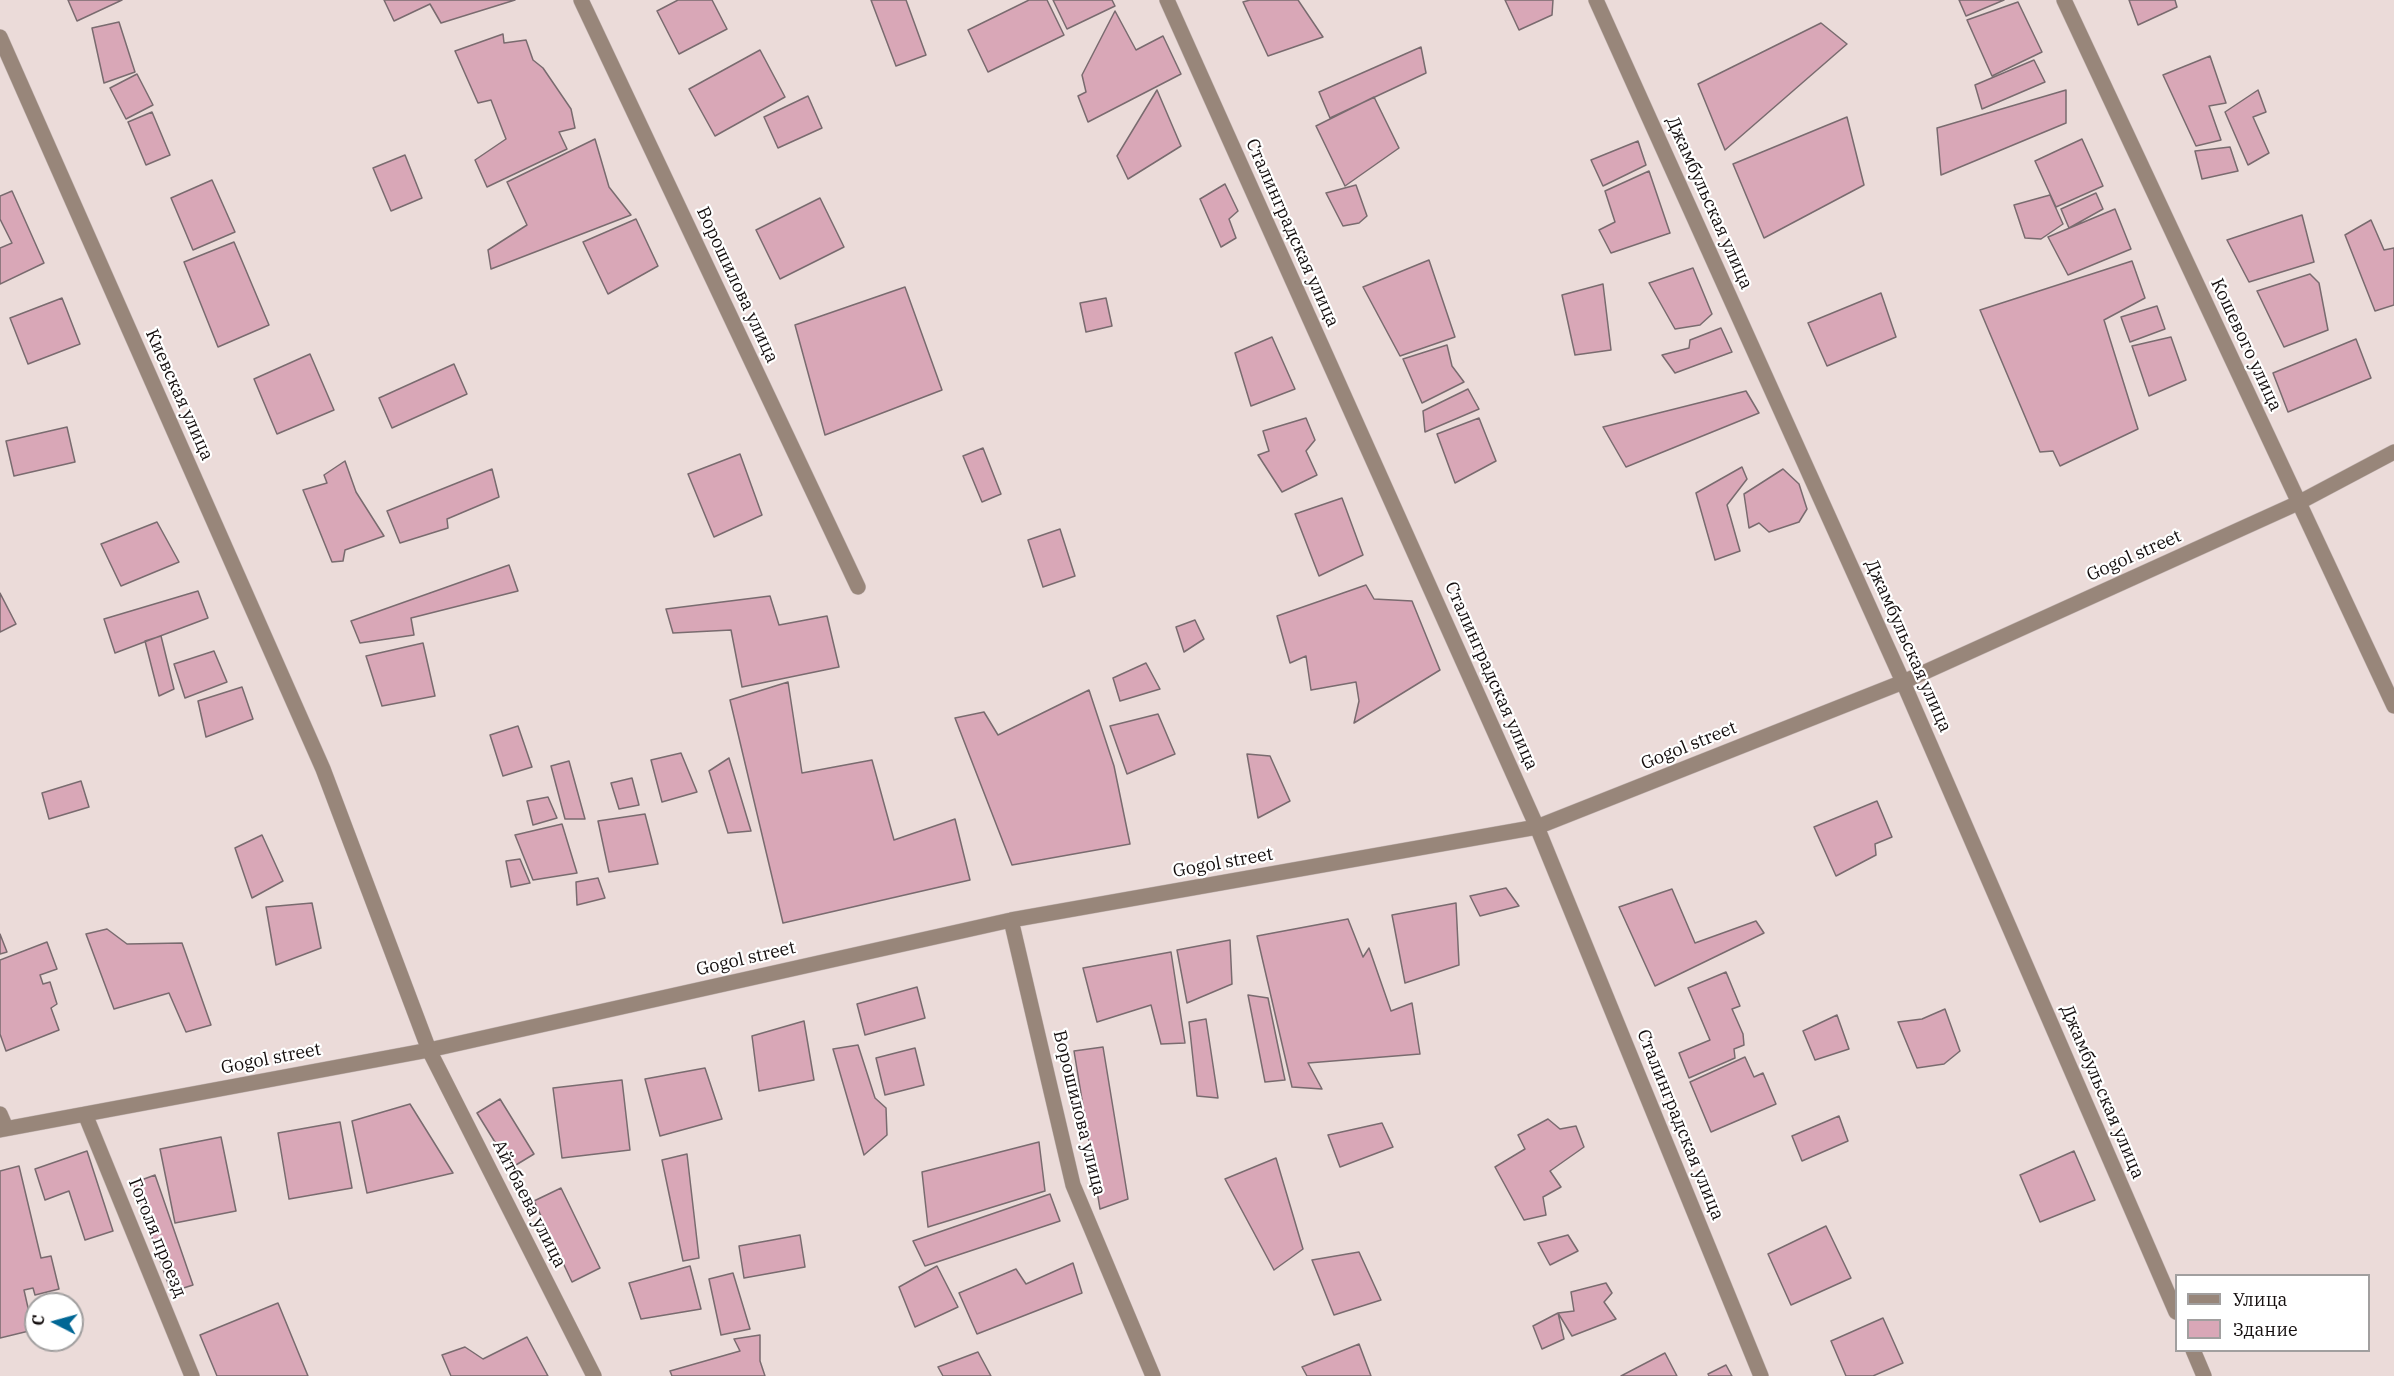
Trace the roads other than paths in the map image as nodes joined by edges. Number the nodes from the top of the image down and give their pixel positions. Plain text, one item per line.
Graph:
1 (581, 0) edge
2 (1167, 0) edge
3 (1596, 0) edge
4 (2064, 0) edge
5 (0, 38) edge
6 (2394, 452) edge
7 (2298, 503) junction
8 (858, 586) dead end
9 (1903, 682) junction
10 (2394, 706) edge
11 (1537, 827) junction
12 (1011, 920) junction
13 (429, 1050) junction
14 (0, 1114) edge
15 (85, 1114) junction
16 (3, 1129) edge
17 (2175, 1310) edge
18 (2194, 1352) edge
19 (192, 1376) edge
20 (594, 1376) edge
21 (1153, 1376) edge
22 (1761, 1376) edge
23 (2204, 1376) edge

1 - 8 street, Ворошилова улица
2 - 11 street, Сталинградская улица
3 - 9 street, Джамбульская улица
4 - 7 street, Кошевого улица
5 - 13 street, Киевская улица
6 - 7 street, Gogol street
7 - 9 street, Gogol street
7 - 10 street, Кошевого улица
9 - 11 street, Gogol street
9 - 17 street, Джамбульская улица
11 - 12 street, Gogol street
11 - 22 street, Сталинградская улица
12 - 13 street, Gogol street
12 - 21 street, Ворошилова улица
13 - 15 street, Gogol street
13 - 20 street, Айтбаева улица
14 - 16 street
15 - 16 street, Gogol street
15 - 19 street, Гоголя проезд
18 - 23 street

